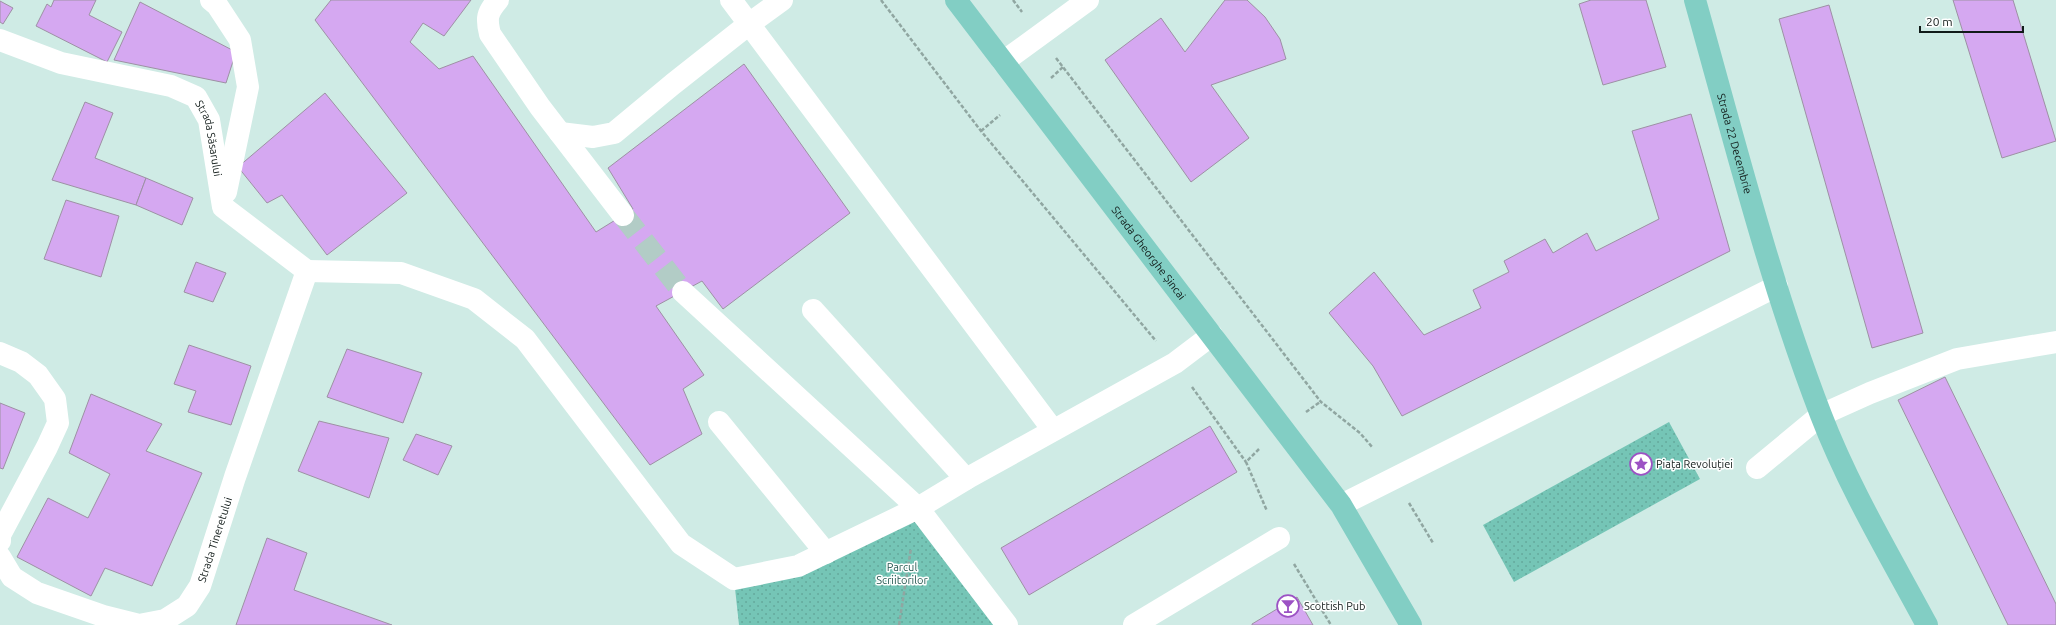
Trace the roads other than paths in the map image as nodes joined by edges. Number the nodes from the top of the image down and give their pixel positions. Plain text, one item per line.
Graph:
1 (211, 0) edge
2 (498, 0) edge
3 (731, 0) edge
4 (782, 0) edge
5 (956, 0) edge
6 (1088, 0) edge
7 (1695, 0) edge
8 (749, 24) junction
9 (0, 40) edge
10 (1003, 62) junction
11 (560, 133) junction
12 (223, 207) junction
13 (623, 215) tunnel mouth
14 (307, 271) junction
15 (1776, 286) junction
16 (683, 292) tunnel mouth
17 (813, 310) dead end
18 (1212, 336) junction
19 (2056, 342) edge
20 (0, 353) edge
21 (1821, 415) junction
22 (718, 422) dead end
23 (1053, 430) junction
24 (1757, 468) dead end
25 (966, 479) junction
26 (1341, 505) junction
27 (918, 508) junction
28 (1279, 538) dead end
29 (0, 541) edge
30 (826, 553) junction
31 (0, 557) edge
32 (1007, 625) edge
33 (1134, 625) edge
34 (1411, 625) edge
35 (1927, 625) edge

1 - 12 street
2 - 11 street
3 - 8 street
4 - 8 street
5 - 10 main road, Strada Gheorghe Șincai
6 - 10 street
7 - 15 main road, Strada 22 Decembrie
8 - 11 street
8 - 23 street
9 - 12 street, Strada Săsarului
10 - 18 main road, Strada Gheorghe Șincai
11 - 13 street
12 - 14 street
14 - 30 street
14 - 31 street, Strada Tineretului
15 - 21 main road
15 - 26 street
16 - 27 street
17 - 25 street
18 - 23 street
18 - 26 main road, Strada Gheorghe Șincai
19 - 21 street
20 - 29 street
21 - 24 street
21 - 35 main road
22 - 30 street
23 - 25 street
25 - 27 street
26 - 34 main road
27 - 30 street
27 - 32 street
28 - 33 street

